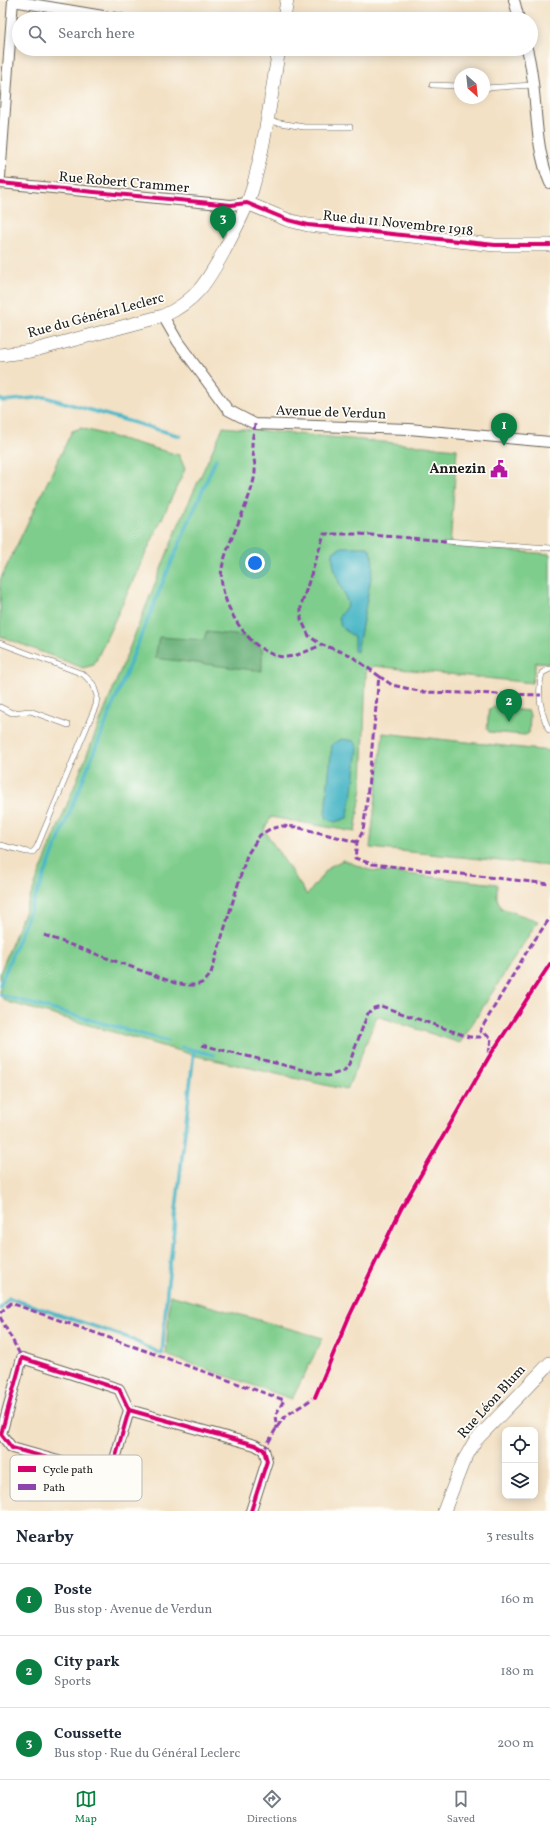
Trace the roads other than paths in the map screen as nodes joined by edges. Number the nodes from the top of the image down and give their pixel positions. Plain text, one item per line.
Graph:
1 (287, 0) edge
2 (514, 0) edge
3 (13, 1) edge
4 (12, 12) edge
5 (79, 12) edge
6 (285, 12) edge
7 (517, 12) edge
8 (12, 15) edge
9 (278, 56) edge
10 (528, 56) edge
11 (432, 85) dead end
12 (534, 85) junction
13 (454, 86) edge
14 (490, 88) edge
15 (267, 121) junction
16 (350, 127) dead end
17 (0, 178) edge
18 (550, 183) edge
19 (0, 184) edge
20 (247, 203) junction
21 (550, 245) edge
22 (163, 316) junction
23 (0, 355) edge
24 (550, 442) edge
25 (446, 541) dead end
26 (550, 548) edge
27 (0, 643) edge
28 (550, 669) edge
29 (0, 708) edge
30 (68, 725) dead end
31 (549, 730) dead end
32 (0, 845) edge
33 (550, 1362) edge
34 (129, 1410) junction
35 (2, 1423) edge
36 (37, 1455) edge
37 (116, 1455) edge
38 (251, 1511) edge
39 (444, 1511) edge

1 - 6 street
2 - 7 street
3 - 4 street
3 - 5 street
8 - 17 street
9 - 15 street, Rue du Général Leclerc
10 - 12 street
11 - 13 lane
12 - 14 lane
12 - 18 street
15 - 16 lane
15 - 20 street, Rue du Général Leclerc
19 - 20 street, Rue Robert Crammer
20 - 21 street, Rue du 11 Novembre 1918
20 - 22 street, Rue du Général Leclerc
22 - 23 street, Rue du Général Leclerc
22 - 24 street, Avenue de Verdun
25 - 26 lane
27 - 32 lane
28 - 31 lane
29 - 30 lane
33 - 39 street, Rue Léon Blum
34 - 35 street
34 - 37 street
34 - 38 street
35 - 36 street

